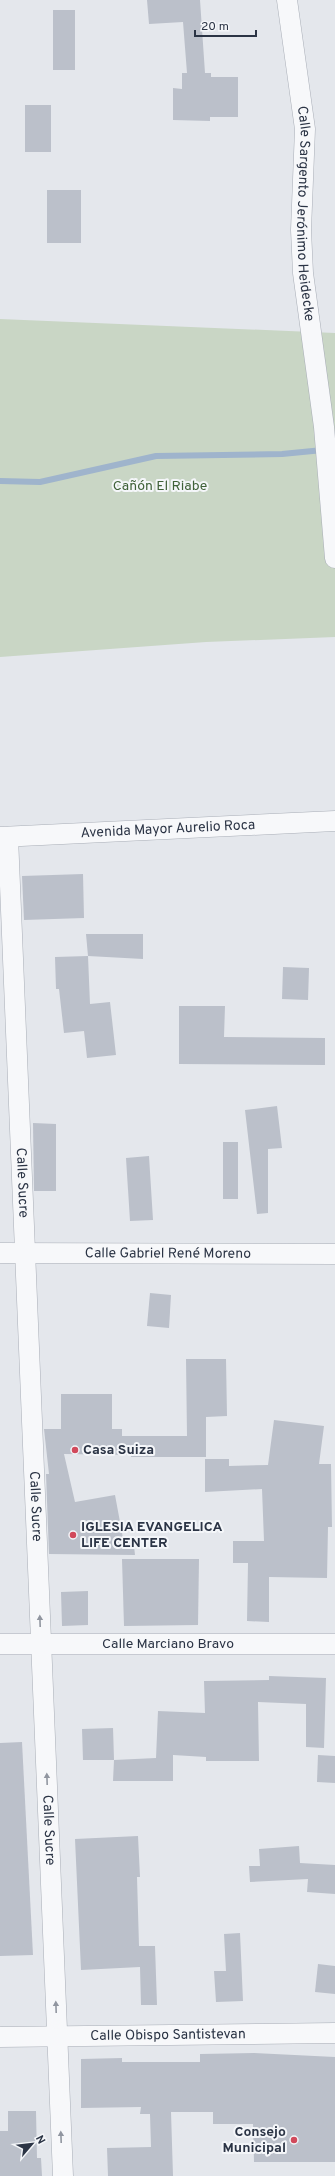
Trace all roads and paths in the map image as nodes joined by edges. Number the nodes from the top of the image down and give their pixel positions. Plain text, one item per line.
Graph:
1 (286, 0) edge
2 (335, 558) edge
3 (335, 821) edge
4 (4, 837) edge
5 (0, 1253) edge
6 (25, 1253) junction
7 (335, 1254) edge
8 (0, 1644) edge
9 (41, 1644) junction
10 (335, 1644) edge
11 (335, 2033) edge
12 (0, 2037) edge
13 (57, 2037) junction
14 (63, 2176) edge

1 - 2 street, Calle Sargento Jerónimo Heidecke
3 - 4 street, Avenida Mayor Aurelio Roca
4 - 6 street, Calle Sucre
5 - 6 street, Calle Gabriel René Moreno
6 - 7 street, Calle Gabriel René Moreno
9 -> 6 street, Calle Sucre
8 - 9 street, Calle Marciano Bravo
9 - 10 street, Calle Marciano Bravo
13 -> 9 street, Calle Sucre
11 - 13 street, Calle Obispo Santistevan
12 - 13 street, Calle Obispo Santistevan
14 -> 13 street, Calle Sucre

